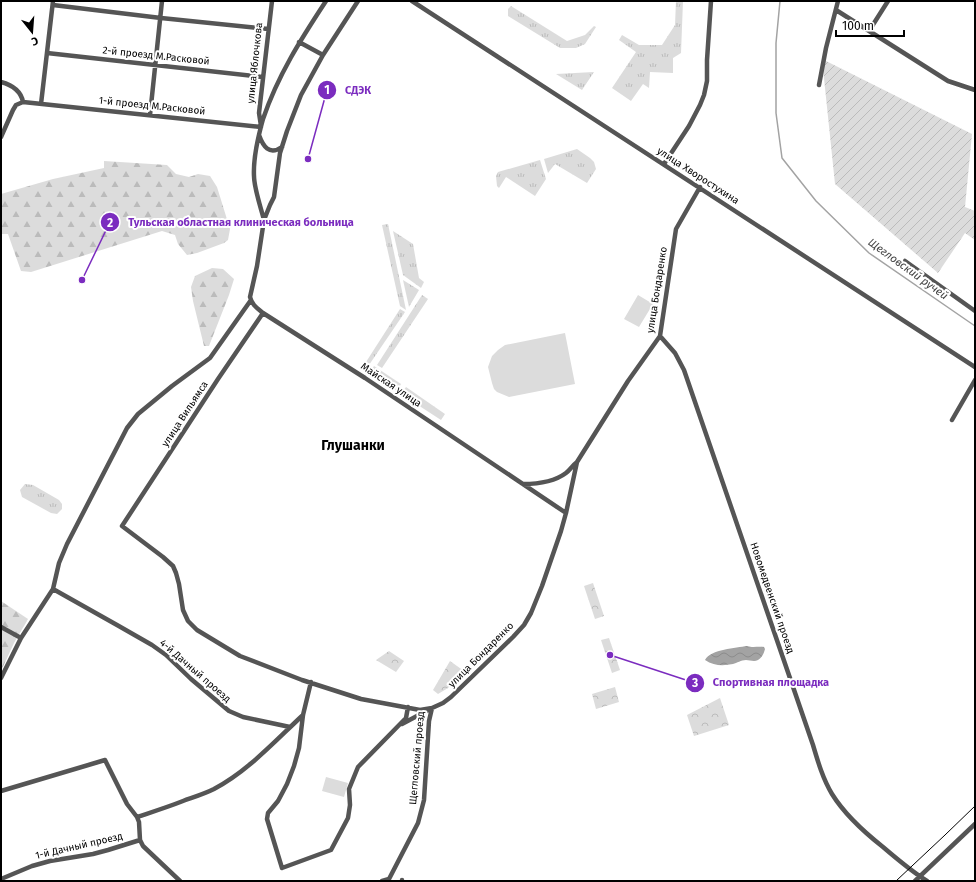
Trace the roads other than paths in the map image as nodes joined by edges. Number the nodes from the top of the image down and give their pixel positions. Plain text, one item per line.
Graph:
1 (162, 1) edge
2 (272, 1) edge
3 (326, 1) edge
4 (358, 1) edge
5 (412, 1) edge
6 (712, 1) edge
7 (838, 1) edge
8 (888, 1) edge
9 (53, 3) edge
10 (836, 10) junction
11 (161, 18) junction
12 (268, 29) junction
13 (869, 31) junction
14 (299, 42) junction
15 (47, 53) junction
16 (323, 55) junction
17 (155, 65) junction
18 (262, 77) junction
19 (1, 82) edge
20 (819, 85) dead end
21 (975, 90) edge
22 (23, 102) junction
23 (41, 104) junction
24 (150, 115) junction
25 (261, 127) junction
26 (259, 133) junction
27 (1, 137) edge
28 (282, 146) junction
29 (664, 164) junction
30 (700, 187) junction
31 (258, 199) junction
32 (270, 205) junction
33 (264, 220) junction
34 (905, 261) dead end
35 (251, 300) junction
36 (975, 311) edge
37 (263, 313) junction
38 (660, 336) junction
39 (975, 367) edge
40 (975, 380) edge
41 (952, 420) dead end
42 (577, 462) junction
43 (522, 484) junction
44 (566, 513) junction
45 (122, 526) joint
46 (54, 589) junction
47 (1, 627) edge
48 (21, 638) junction
49 (1, 678) edge
50 (311, 682) junction
51 (408, 708) junction
52 (432, 708) junction
53 (303, 715) junction
54 (398, 725) junction
55 (290, 727) junction
56 (1, 792) edge
57 (137, 817) junction
58 (975, 824) edge
59 (140, 840) junction
60 (920, 876) junction
61 (1, 879) edge
62 (180, 881) edge
63 (382, 881) edge
64 (915, 881) edge
65 (927, 881) edge

1 - 11 street
2 - 12 street, улица Яблочкова
3 - 14 street
4 - 16 street
5 - 29 street, улица Хворостухина
6 - 29 street
7 - 10 street
8 - 13 street
9 - 11 street
9 - 15 street
10 - 13 street
10 - 20 street
11 - 12 street
11 - 17 street
12 - 18 street, улица Яблочкова
13 - 21 street
14 - 16 street
14 - 25 street
15 - 17 street, 2-й проезд М.Расковой
15 - 23 street
16 - 28 street
17 - 18 street, 2-й проезд М.Расковой
17 - 24 street
18 - 25 street, улица Яблочкова
19 - 22 street
22 - 23 street, 1-й проезд М.Расковой
22 - 27 street
23 - 24 street, 1-й проезд М.Расковой
24 - 25 street, 1-й проезд М.Расковой
25 - 26 street
26 - 28 street
26 - 31 street
28 - 32 street
29 - 30 street, улица Хворостухина
30 - 38 street, улица Бондаренко
30 - 39 street, улица Хворостухина
31 - 32 street
31 - 33 street
32 - 33 street
33 - 35 street
34 - 36 street
35 - 37 street, Майская улица
35 - 46 street
37 - 43 street, Майская улица
37 - 45 street, улица Вильямса
38 - 42 street, улица Бондаренко
38 - 60 street, Новомедвенский проезд
40 - 41 street
42 - 43 street
42 - 44 street, улица Бондаренко
43 - 44 street, Майская улица
44 - 52 street, улица Бондаренко
45 - 50 street, улица Бондаренко
46 - 48 street
46 - 55 street, 4-й Дачный проезд
47 - 48 street
48 - 49 street
50 - 51 street, улица Бондаренко
50 - 53 street
51 - 52 street, улица Бондаренко
51 - 54 street
52 - 54 street, Щегловский проезд
52 - 63 street, Щегловский проезд
53 - 54 street
53 - 55 street
55 - 57 street
56 - 57 street
57 - 59 street
58 - 60 street
59 - 61 street, 1-й Дачный проезд
59 - 62 street
60 - 64 street
60 - 65 street, Новомедвенский проезд

